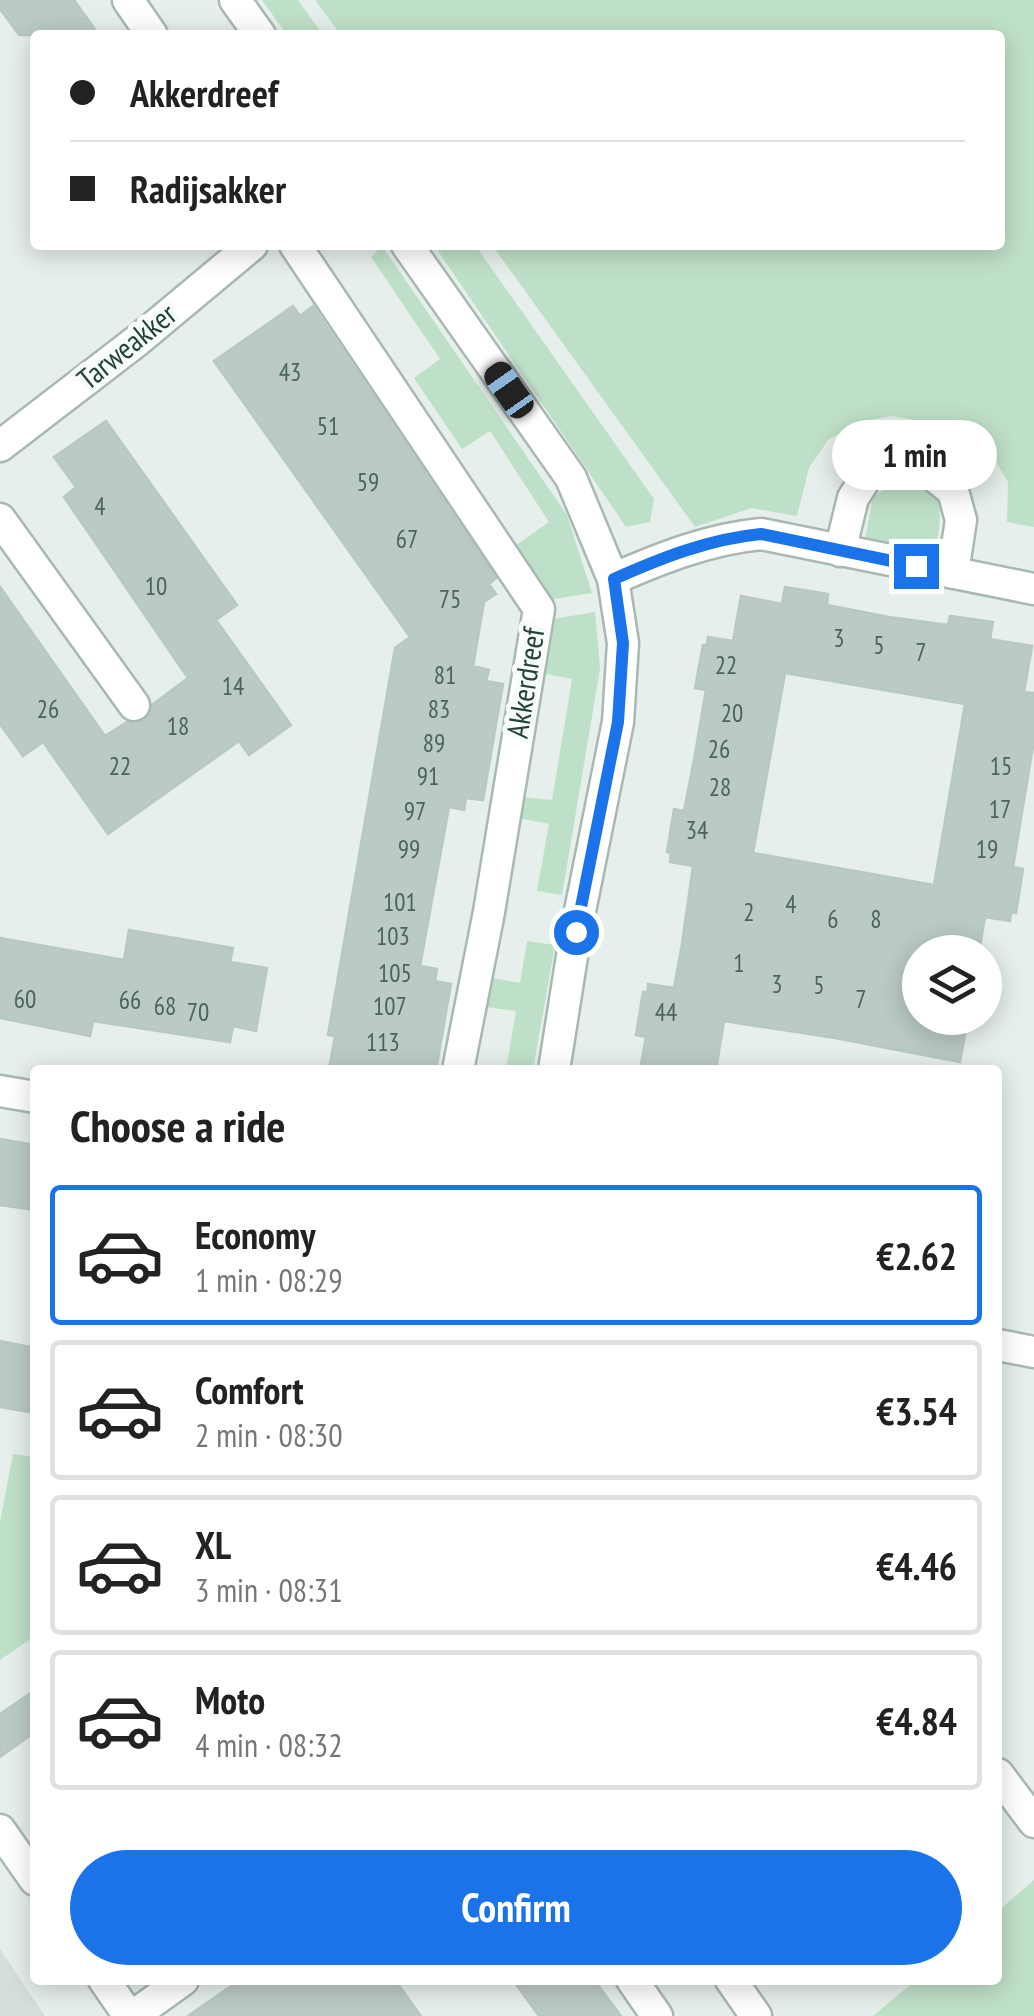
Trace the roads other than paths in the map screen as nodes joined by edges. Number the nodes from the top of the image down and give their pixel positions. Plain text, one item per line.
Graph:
1 (128, 0) edge
2 (235, 0) edge
3 (149, 30) edge
4 (256, 30) edge
5 (246, 250) edge
6 (297, 250) edge
7 (411, 250) edge
8 (0, 446) edge
9 (0, 519) edge
10 (840, 551) junction
11 (953, 573) junction
12 (614, 579) junction
13 (1034, 589) edge
14 (134, 705) dead end
15 (459, 1065) edge
16 (555, 1065) edge
17 (0, 1091) edge
18 (30, 1096) edge
19 (1002, 1346) edge
20 (1034, 1352) edge
21 (1002, 1779) edge
22 (1034, 1822) edge
23 (0, 1830) edge
24 (30, 1873) edge
25 (108, 1985) edge
26 (176, 1985) edge
27 (635, 1985) edge
28 (734, 1985) edge
29 (131, 2016) edge
30 (657, 2016) edge
31 (756, 2016) edge

1 - 3 street
2 - 4 street
5 - 8 street, Tarweakker
6 - 15 street, Akkerdreef
7 - 12 street
9 - 14 street
10 - 11 street
10 - 11 street
10 - 12 street
11 - 13 street
12 - 16 street
17 - 18 street
19 - 20 street
21 - 22 street
23 - 24 street
25 - 29 street
26 - 29 street
27 - 30 street
28 - 31 street

